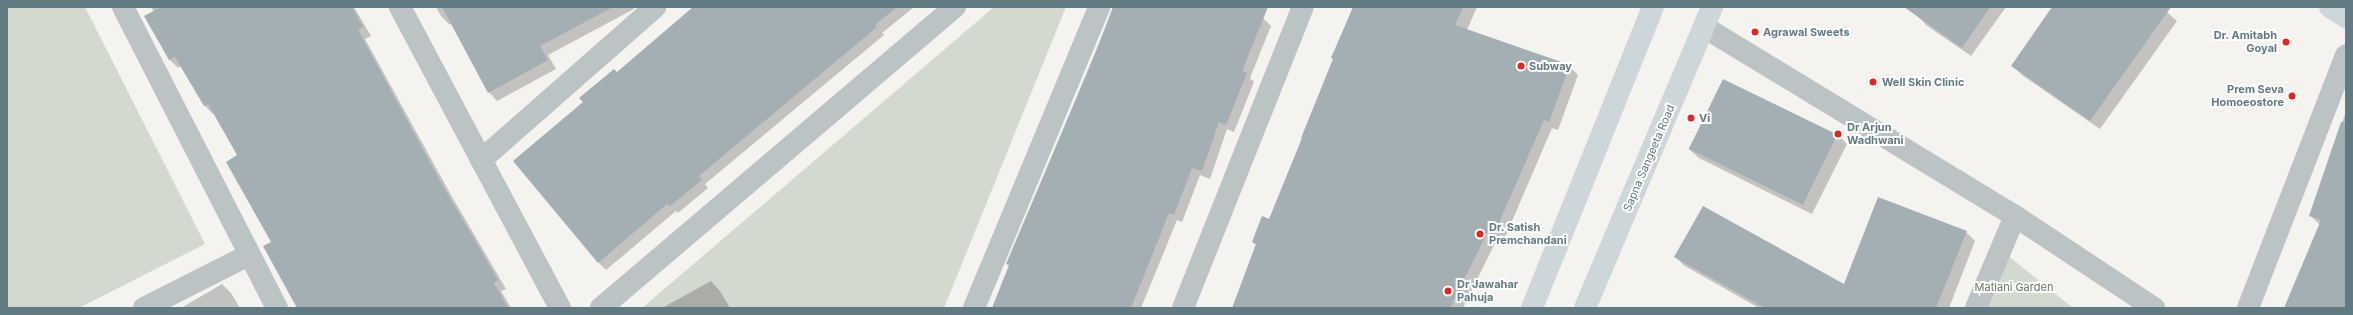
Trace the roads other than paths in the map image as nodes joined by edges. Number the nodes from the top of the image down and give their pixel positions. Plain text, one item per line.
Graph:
1 (123, 7) edge
2 (400, 7) edge
3 (654, 7) edge
4 (955, 7) edge
5 (1099, 7) edge
6 (1303, 7) edge
7 (1653, 7) edge
8 (1712, 7) edge
9 (2330, 7) edge
10 (2346, 17) edge
11 (1704, 27) junction
12 (2346, 55) edge
13 (481, 160) junction
14 (2016, 216) junction
15 (249, 255) junction
16 (144, 308) edge
17 (277, 308) edge
18 (560, 308) edge
19 (602, 308) edge
20 (974, 308) edge
21 (1183, 308) edge
22 (1532, 308) edge
23 (1585, 308) edge
24 (1976, 308) edge
25 (2154, 308) edge
26 (2248, 308) edge

1 - 15 street
2 - 13 street
3 - 13 street
4 - 19 street
5 - 20 street
6 - 21 street
7 - 22 main road
8 - 11 main road, Sapna Sangeeta Road
9 - 10 main road
11 - 14 street
11 - 23 main road, Sapna Sangeeta Road
12 - 26 street
13 - 18 street
14 - 24 street
14 - 25 street
15 - 16 street
15 - 17 street

